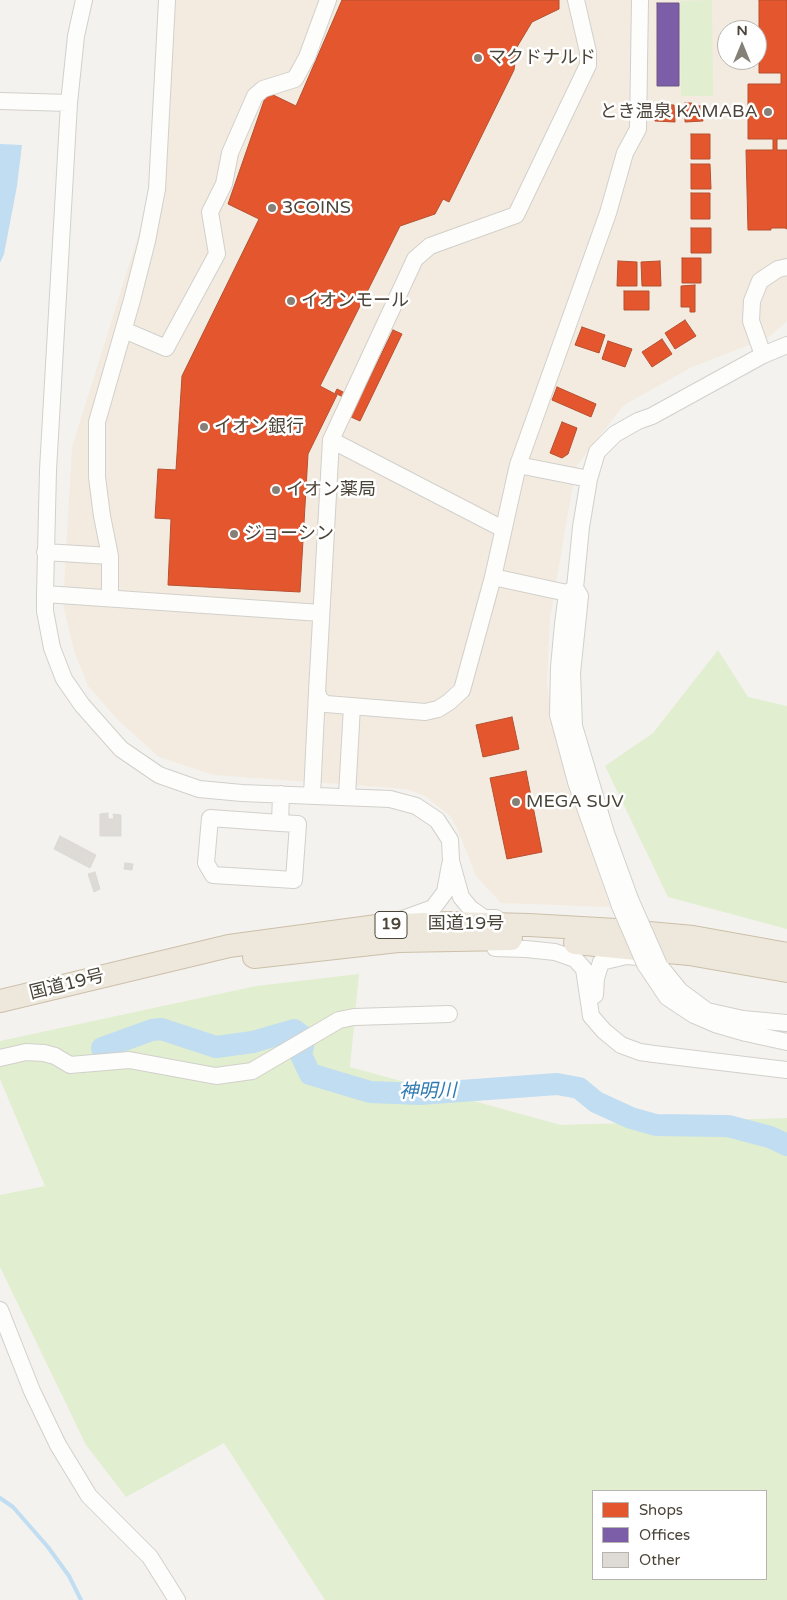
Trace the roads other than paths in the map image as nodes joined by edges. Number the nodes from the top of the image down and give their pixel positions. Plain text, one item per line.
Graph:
1 (84, 0) edge
2 (168, 0) edge
3 (328, 0) edge
4 (576, 0) edge
5 (640, 0) edge
6 (0, 101) edge
7 (69, 103) junction
8 (787, 267) edge
9 (124, 330) junction
10 (787, 345) edge
11 (763, 355) junction
12 (331, 440) junction
13 (518, 466) junction
14 (589, 479) junction
15 (102, 516) junction
16 (503, 529) junction
17 (45, 552) junction
18 (80, 554) junction
19 (110, 556) junction
20 (493, 577) junction
21 (571, 591) junction
22 (44, 594) junction
23 (110, 598) junction
24 (321, 613) junction
25 (322, 698) junction
26 (352, 706) junction
27 (281, 794) junction
28 (312, 795) junction
29 (347, 796) junction
30 (280, 823) junction
31 (451, 860) junction
32 (377, 926) junction
33 (616, 930) junction
34 (398, 941) junction
35 (787, 954) edge
36 (652, 965) junction
37 (787, 971) edge
38 (787, 978) edge
39 (0, 1001) edge
40 (0, 1013) edge
41 (448, 1014) dead end
42 (787, 1023) edge
43 (715, 1024) junction
44 (787, 1033) edge
45 (787, 1042) edge
46 (0, 1058) edge
47 (787, 1063) edge
48 (787, 1070) edge
49 (0, 1310) edge
50 (177, 1600) edge

1 - 7 street
2 - 9 street
3 - 9 street
4 - 12 street
5 - 13 street
6 - 7 street
7 - 17 street
8 - 11 street
9 - 15 street
10 - 11 street
11 - 14 street
12 - 16 street
12 - 24 street
13 - 14 street
13 - 16 street
14 - 21 street
15 - 18 street
15 - 19 street
16 - 20 street
17 - 18 street
17 - 22 street
18 - 19 street
19 - 23 street
20 - 21 street
20 - 26 street
21 - 36 street, bridge
22 - 23 street
22 - 27 street
23 - 24 street
24 - 25 street
25 - 26 street
25 - 28 street
26 - 29 street
27 - 28 street
27 - 30 street
28 - 29 street
29 - 31 street
30 - 30 street
31 - 32 street
31 - 33 street
32 - 33 highway, 国道19号 / 19
32 - 39 highway, 国道19号 / 19
33 - 35 highway, 国道19号 / 19
34 - 37 highway, 国道19号 / 19
34 - 40 highway, 国道19号 / 19
34 - 48 street
36 - 42 street
36 - 43 street
38 - 47 street
41 - 46 street
43 - 44 street
43 - 45 street
49 - 50 street

